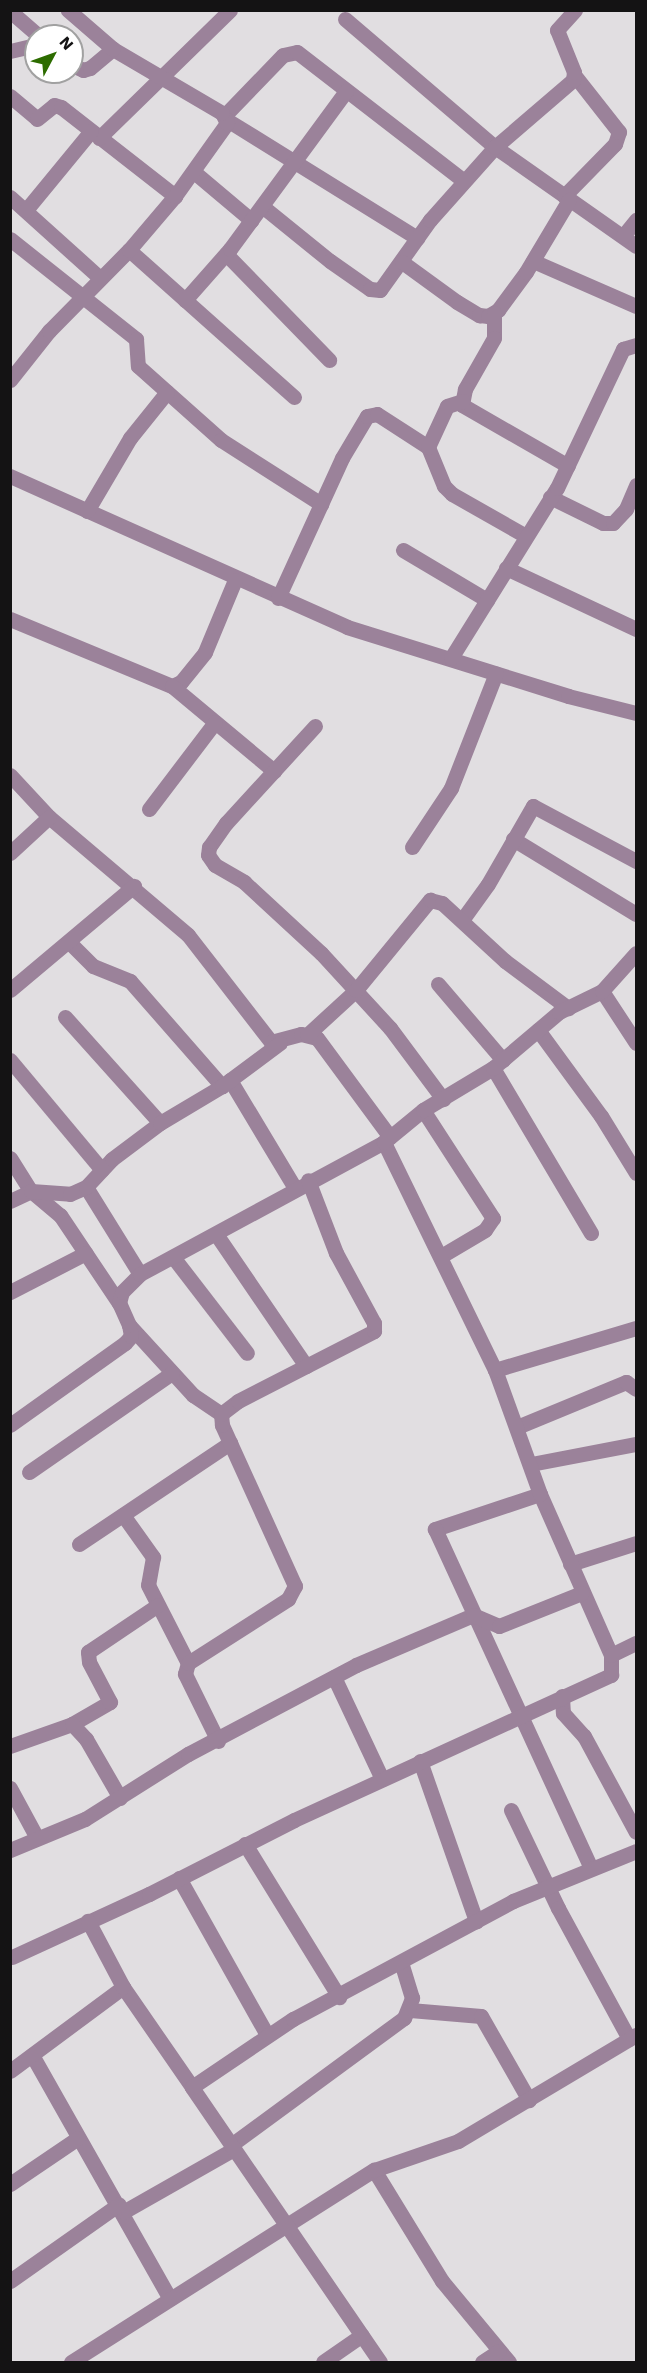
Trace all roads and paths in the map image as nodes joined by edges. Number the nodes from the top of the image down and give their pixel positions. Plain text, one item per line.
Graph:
1 (10, 10) edge
2 (68, 10) edge
3 (230, 10) edge
4 (575, 10) edge
5 (345, 19) dead end
6 (26, 24) edge
7 (113, 49) junction
8 (84, 70) edge
9 (575, 76) junction
10 (162, 79) junction
11 (346, 91) junction
12 (10, 96) edge
13 (226, 117) junction
14 (95, 134) junction
15 (495, 147) junction
16 (294, 159) junction
17 (194, 172) junction
18 (464, 181) junction
19 (175, 196) junction
20 (10, 197) edge
21 (566, 198) junction
22 (262, 206) junction
23 (26, 210) junction
24 (251, 220) junction
25 (636, 220) edge
26 (623, 236) junction
27 (417, 238) junction
28 (10, 239) edge
29 (636, 246) edge
30 (129, 250) junction
31 (226, 254) junction
32 (533, 261) junction
33 (402, 262) junction
34 (99, 278) junction
35 (82, 294) junction
36 (185, 300) junction
37 (636, 306) edge
38 (494, 313) junction
39 (635, 340) edge
40 (329, 360) dead end
41 (12, 375) edge
42 (166, 392) junction
43 (294, 397) dead end
44 (462, 401) junction
45 (428, 447) junction
46 (568, 466) junction
47 (10, 476) edge
48 (636, 485) edge
49 (550, 497) junction
50 (321, 504) junction
51 (87, 511) junction
52 (526, 536) junction
53 (404, 550) dead end
54 (506, 568) junction
55 (235, 580) junction
56 (279, 598) junction
57 (487, 600) junction
58 (10, 619) edge
59 (636, 629) edge
60 (451, 658) junction
61 (496, 673) junction
62 (172, 686) junction
63 (636, 713) edge
64 (215, 722) junction
65 (315, 726) dead end
66 (274, 771) junction
67 (10, 776) edge
68 (149, 809) dead end
69 (49, 817) junction
70 (513, 839) junction
71 (412, 847) dead end
72 (10, 853) edge
73 (636, 861) edge
74 (134, 886) junction
75 (636, 914) edge
76 (462, 920) junction
77 (69, 942) junction
78 (636, 953) edge
79 (438, 984) dead end
80 (10, 990) edge
81 (356, 990) junction
82 (602, 991) junction
83 (568, 1008) junction
84 (65, 1017) dead end
85 (538, 1030) junction
86 (307, 1035) junction
87 (280, 1043) junction
88 (636, 1043) edge
89 (10, 1060) edge
90 (498, 1064) junction
91 (226, 1083) junction
92 (443, 1099) junction
93 (423, 1110) junction
94 (160, 1123) junction
95 (387, 1139) junction
96 (10, 1158) edge
97 (102, 1170) junction
98 (636, 1173) edge
99 (302, 1184) junction
100 (86, 1187) junction
101 (31, 1191) junction
102 (10, 1201) edge
103 (591, 1233) dead end
104 (216, 1234) junction
105 (86, 1252) junction
106 (441, 1256) junction
107 (173, 1257) junction
108 (140, 1274) junction
109 (10, 1292) edge
110 (119, 1303) junction
111 (129, 1325) junction
112 (636, 1328) edge
113 (247, 1353) dead end
114 (306, 1366) junction
115 (495, 1370) junction
116 (172, 1373) junction
117 (636, 1389) edge
118 (221, 1414) junction
119 (10, 1425) edge
120 (517, 1427) junction
121 (230, 1443) junction
122 (636, 1444) edge
123 (531, 1464) junction
124 (29, 1472) dead end
125 (540, 1494) junction
126 (123, 1515) junction
127 (636, 1543) edge
128 (80, 1544) dead end
129 (570, 1564) junction
130 (582, 1593) junction
131 (158, 1605) junction
132 (473, 1615) junction
133 (636, 1643) edge
134 (612, 1655) junction
135 (189, 1663) junction
136 (334, 1677) junction
137 (562, 1696) junction
138 (521, 1714) junction
139 (72, 1724) junction
140 (218, 1741) junction
141 (10, 1746) edge
142 (420, 1761) junction
143 (382, 1779) junction
144 (10, 1788) edge
145 (120, 1798) junction
146 (511, 1810) dead end
147 (636, 1832) edge
148 (37, 1838) junction
149 (245, 1844) junction
150 (10, 1850) edge
151 (636, 1851) edge
152 (591, 1868) junction
153 (179, 1878) junction
154 (549, 1885) junction
155 (88, 1921) junction
156 (476, 1921) junction
157 (11, 1956) edge
158 (401, 1963) junction
159 (123, 1987) junction
160 (339, 1997) junction
161 (410, 2010) junction
162 (267, 2035) junction
163 (633, 2037) edge
164 (32, 2055) junction
165 (10, 2071) edge
166 (192, 2087) junction
167 (530, 2100) junction
168 (78, 2138) junction
169 (232, 2147) junction
170 (375, 2170) junction
171 (10, 2184) edge
172 (121, 2208) junction
173 (286, 2227) junction
174 (10, 2281) edge
175 (170, 2299) junction
176 (362, 2335) junction
177 (504, 2357) edge
178 (71, 2362) edge
179 (323, 2362) edge
180 (380, 2362) edge
181 (482, 2362) edge

1 - 6 street
2 - 7 street
3 - 10 street
4 - 9 street
5 - 15 street
7 - 8 street
7 - 10 street
9 - 15 street
9 - 21 street
10 - 13 street
10 - 14 street
11 - 13 street
11 - 16 street
11 - 18 street
12 - 14 street
13 - 16 street
13 - 17 street
14 - 19 street
14 - 23 street
15 - 18 street
15 - 21 street
16 - 22 street
16 - 27 street
17 - 19 street
17 - 24 street
18 - 27 street
19 - 30 street
20 - 23 street
21 - 26 street
21 - 32 street
22 - 24 street
22 - 33 street
23 - 34 street
24 - 31 street
25 - 26 street
26 - 29 street
27 - 33 street
28 - 35 street
30 - 34 street
30 - 36 street
31 - 36 street
31 - 40 street
32 - 37 street
32 - 38 street
33 - 38 street
34 - 35 street
35 - 41 street
35 - 42 street
36 - 43 street
38 - 44 street
39 - 46 street
42 - 50 street
42 - 51 street
44 - 45 street
44 - 46 street
45 - 50 street
45 - 52 street
46 - 49 street
47 - 51 street
48 - 49 street
49 - 52 street
50 - 56 street
51 - 55 street
52 - 54 street
53 - 57 street
54 - 57 street
54 - 59 street
55 - 56 street
55 - 62 street
56 - 60 street
57 - 60 street
58 - 62 street
60 - 61 street
61 - 63 street
61 - 71 street
62 - 64 street
64 - 66 street
64 - 68 street
65 - 66 street
66 - 81 street
67 - 69 street
69 - 72 street
69 - 74 street
70 - 73 street
70 - 75 street
70 - 76 street
74 - 77 street
74 - 87 street
76 - 81 street
76 - 83 street
77 - 80 street
77 - 91 street
78 - 82 street
79 - 90 street
81 - 86 street
81 - 92 street
82 - 83 street
82 - 88 street
83 - 85 street
84 - 94 street
85 - 90 street
85 - 98 street
86 - 87 street
86 - 95 street
87 - 91 street
89 - 97 street
90 - 92 street
90 - 103 street
91 - 94 street
91 - 99 street
92 - 93 street
93 - 95 street
93 - 106 street
94 - 97 street
95 - 99 street
95 - 106 street
96 - 101 street
97 - 100 street
99 - 104 street
99 - 114 street
100 - 101 street
100 - 108 street
101 - 102 street
101 - 105 street
104 - 107 street
104 - 114 street
105 - 109 street
105 - 110 street
106 - 115 street
107 - 108 street
107 - 113 street
108 - 110 street
110 - 111 street
111 - 116 street
111 - 119 street
112 - 115 street
114 - 118 street
115 - 120 street
116 - 118 street
116 - 124 street
117 - 120 street
118 - 121 street
120 - 123 street
121 - 126 street
121 - 135 street
122 - 123 street
123 - 125 street
125 - 129 street
125 - 132 street
126 - 128 street
126 - 131 street
127 - 129 street
129 - 130 street
130 - 132 street
130 - 134 street
131 - 135 street
131 - 139 street
132 - 136 street
132 - 138 street
133 - 134 street
134 - 137 street
135 - 140 street
136 - 140 street
136 - 143 street
137 - 138 street
137 - 147 street
138 - 142 street
138 - 152 street
139 - 141 street
139 - 145 street
140 - 145 street
142 - 143 street
142 - 156 street
143 - 149 street
144 - 148 street
145 - 148 street
146 - 154 street
148 - 150 street
149 - 153 street
149 - 160 street
151 - 152 street
152 - 154 street
153 - 155 street
153 - 162 street
154 - 156 street
154 - 163 street
155 - 157 street
155 - 159 street
156 - 158 street
158 - 160 street
158 - 161 street
159 - 164 street
159 - 166 street
160 - 162 street
161 - 167 street
161 - 169 street
162 - 166 street
163 - 167 street
164 - 165 street
164 - 168 street
166 - 169 street
167 - 170 street
168 - 171 street
168 - 172 street
169 - 172 street
169 - 173 street
170 - 173 street
170 - 177 street
172 - 174 street
172 - 175 street
173 - 175 street
173 - 176 street
175 - 178 street
176 - 179 street
176 - 180 street
177 - 181 street

